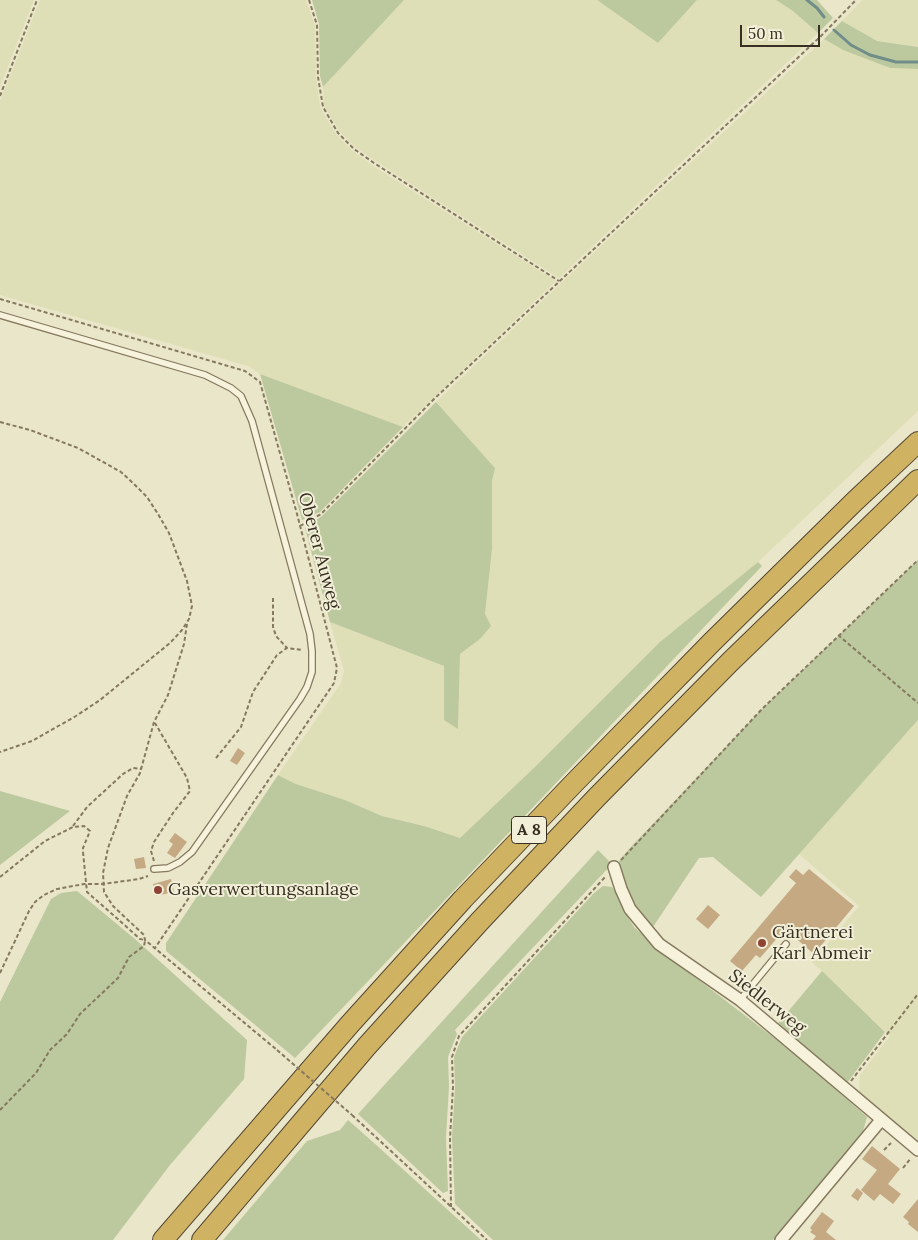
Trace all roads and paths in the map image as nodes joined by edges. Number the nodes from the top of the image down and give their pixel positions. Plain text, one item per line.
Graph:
1 (38, 0) edge
2 (309, 0) edge
3 (856, 0) edge
4 (0, 96) edge
5 (558, 281) junction
6 (0, 299) edge
7 (0, 315) edge
8 (0, 422) edge
9 (918, 442) edge
10 (918, 480) edge
11 (300, 526) junction
12 (918, 560) edge
13 (273, 598) dead end
14 (187, 624) junction
15 (838, 635) junction
16 (287, 648) junction
17 (312, 651) junction
18 (918, 703) edge
19 (154, 722) junction
20 (0, 752) edge
21 (216, 758) dead end
22 (141, 769) junction
23 (73, 826) junction
24 (614, 867) junction
25 (154, 869) junction
26 (0, 877) edge
27 (103, 884) junction
28 (145, 940) junction
29 (786, 944) dead end
30 (155, 948) junction
31 (0, 973) edge
32 (918, 994) edge
33 (740, 1000) junction
34 (845, 1089) junction
35 (0, 1110) edge
36 (881, 1120) junction
37 (918, 1150) edge
38 (451, 1207) junction
39 (163, 1240) edge
40 (202, 1240) edge
41 (487, 1240) edge
42 (781, 1240) edge

1 - 4 path
2 - 5 path
3 - 5 path
5 - 11 path
6 - 11 path, Oberer Auweg
7 - 17 lane
8 - 14 path
9 - 39 highway, A 8
10 - 40 highway, A 8
11 - 30 path, Oberer Auweg
12 - 15 path
13 - 16 path
14 - 19 path
14 - 20 path
15 - 18 path
15 - 24 path
16 - 17 path
16 - 21 path
17 - 25 lane
19 - 22 path
19 - 25 path
22 - 23 path
22 - 27 path
23 - 26 path
23 - 28 path, bridge
24 - 33 street, Siedlerweg
24 - 38 path
25 - 27 path
27 - 28 path
27 - 31 path
28 - 30 path
28 - 35 path
29 - 33 lane
30 - 38 path, bridge
32 - 34 path
33 - 34 street, Siedlerweg
34 - 36 street, Siedlerweg
36 - 37 street, Siedlerweg
36 - 42 street
38 - 41 path

